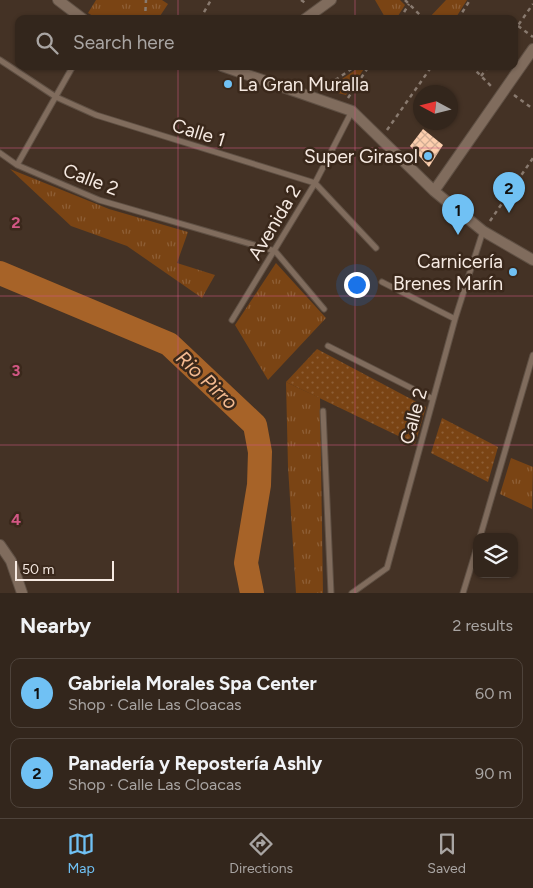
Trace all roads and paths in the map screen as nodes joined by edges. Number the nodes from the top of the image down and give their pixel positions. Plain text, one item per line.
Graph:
1 (58, 0) edge
2 (146, 0) edge
3 (211, 0) edge
4 (331, 0) edge
5 (405, 0) edge
6 (470, 0) edge
7 (409, 4) junction
8 (533, 4) edge
9 (79, 15) edge
10 (145, 15) edge
11 (202, 15) edge
12 (310, 15) edge
13 (402, 15) edge
14 (420, 15) edge
15 (461, 15) edge
16 (518, 26) joint
17 (533, 37) edge
18 (533, 49) edge
19 (0, 60) edge
20 (71, 70) edge
21 (243, 70) edge
22 (350, 70) edge
23 (367, 70) edge
24 (429, 70) edge
25 (475, 70) edge
26 (485, 70) edge
27 (481, 76) junction
28 (503, 92) junction
29 (311, 97) junction
30 (56, 98) junction
31 (347, 109) junction
32 (533, 109) edge
33 (381, 139) junction
34 (0, 153) edge
35 (533, 158) edge
36 (17, 165) junction
37 (315, 183) junction
38 (434, 191) junction
39 (484, 231) junction
40 (376, 248) dead end
41 (275, 251) junction
42 (533, 260) edge
43 (382, 282) dead end
44 (324, 309) dead end
45 (232, 320) dead end
46 (455, 320) junction
47 (328, 346) dead end
48 (533, 355) edge
49 (432, 399) junction
50 (323, 411) dead end
51 (481, 533) edge
52 (0, 545) edge
53 (473, 560) edge
54 (22, 593) edge
55 (331, 593) edge
56 (352, 593) edge
57 (463, 593) edge

1 - 9 street
2 - 10 path
3 - 11 path
4 - 12 street
5 - 7 path
6 - 15 path
7 - 13 path
7 - 14 path
8 - 16 path
16 - 17 path
18 - 28 street
19 - 30 lane, Calle 1
20 - 30 lane
21 - 29 street
22 - 29 path
23 - 31 path
24 - 33 path
25 - 27 path
26 - 27 path
27 - 28 path
28 - 32 path
28 - 38 street
29 - 31 street
30 - 36 lane
30 - 37 lane, Calle 1
31 - 33 street
31 - 37 lane, Avenida 2
33 - 38 street
34 - 36 lane, Calle 2
35 - 39 path
36 - 41 lane, Calle 2
37 - 40 lane
37 - 41 lane, Avenida 2
38 - 39 street
39 - 42 street
39 - 46 lane, Calle 2
41 - 44 lane
41 - 45 lane, Avenida 2
43 - 46 lane
46 - 49 lane, Calle 2
47 - 49 lane
48 - 51 lane
49 - 56 lane, Calle 2
50 - 55 lane
52 - 54 street
53 - 57 lane

